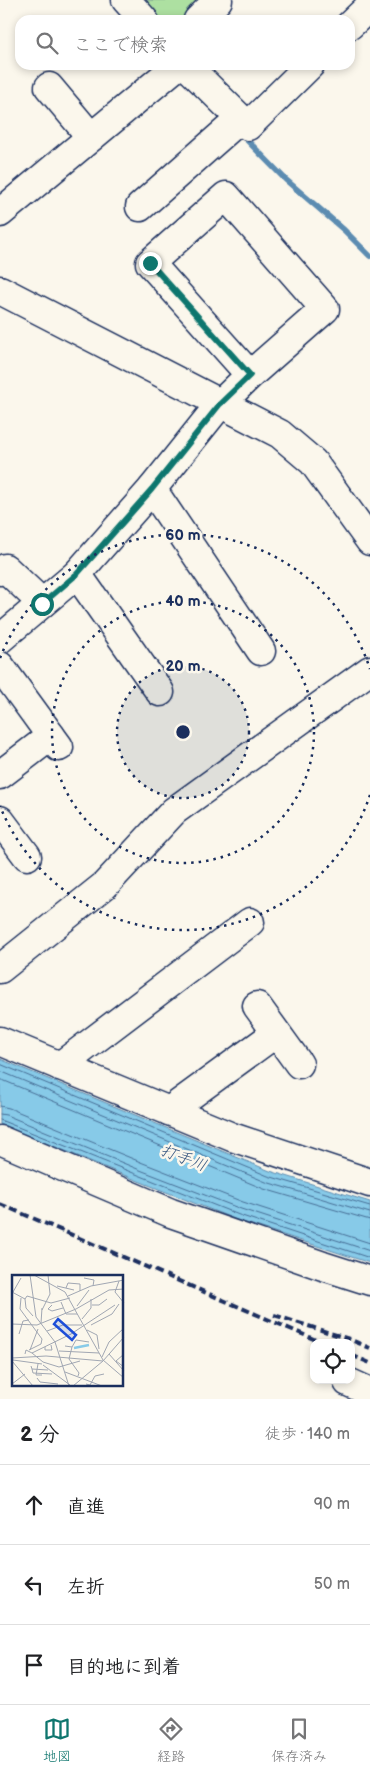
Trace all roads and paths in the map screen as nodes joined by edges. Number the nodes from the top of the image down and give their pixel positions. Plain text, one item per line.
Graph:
1 (126, 0) edge
2 (218, 0) edge
3 (370, 6) edge
4 (140, 15) edge
5 (203, 15) edge
6 (355, 21) edge
7 (174, 70) edge
8 (183, 70) edge
9 (305, 70) edge
10 (49, 87) dead end
11 (235, 123) junction
12 (91, 137) junction
13 (140, 207) dead end
14 (0, 212) edge
15 (0, 290) edge
16 (250, 375) junction
17 (220, 404) junction
18 (152, 489) junction
19 (370, 542) edge
20 (0, 571) edge
21 (77, 574) junction
22 (42, 604) junction
23 (0, 639) edge
24 (261, 651) dead end
25 (0, 666) edge
26 (370, 670) edge
27 (160, 692) dead end
28 (0, 775) edge
29 (0, 820) edge
30 (27, 856) dead end
31 (250, 922) dead end
32 (0, 969) edge
33 (257, 1006) dead end
34 (276, 1033) junction
35 (0, 1041) edge
36 (299, 1064) dead end
37 (60, 1066) junction
38 (169, 1111) junction
39 (0, 1140) edge
40 (370, 1183) edge
41 (370, 1281) edge

1 - 4 street
2 - 5 street
3 - 6 street
7 - 12 street
8 - 11 street
9 - 11 street
10 - 12 street
11 - 13 street
12 - 14 street
15 - 17 street
16 - 16 street
16 - 17 street
17 - 18 street
17 - 19 street
18 - 21 street
18 - 24 street
20 - 22 street
21 - 22 street
21 - 27 street
22 - 23 street
25 - 28 street
26 - 32 street
29 - 30 street
31 - 37 street
33 - 34 street
34 - 36 street
34 - 38 street
35 - 37 street
37 - 38 street
38 - 40 street
39 - 41 street

